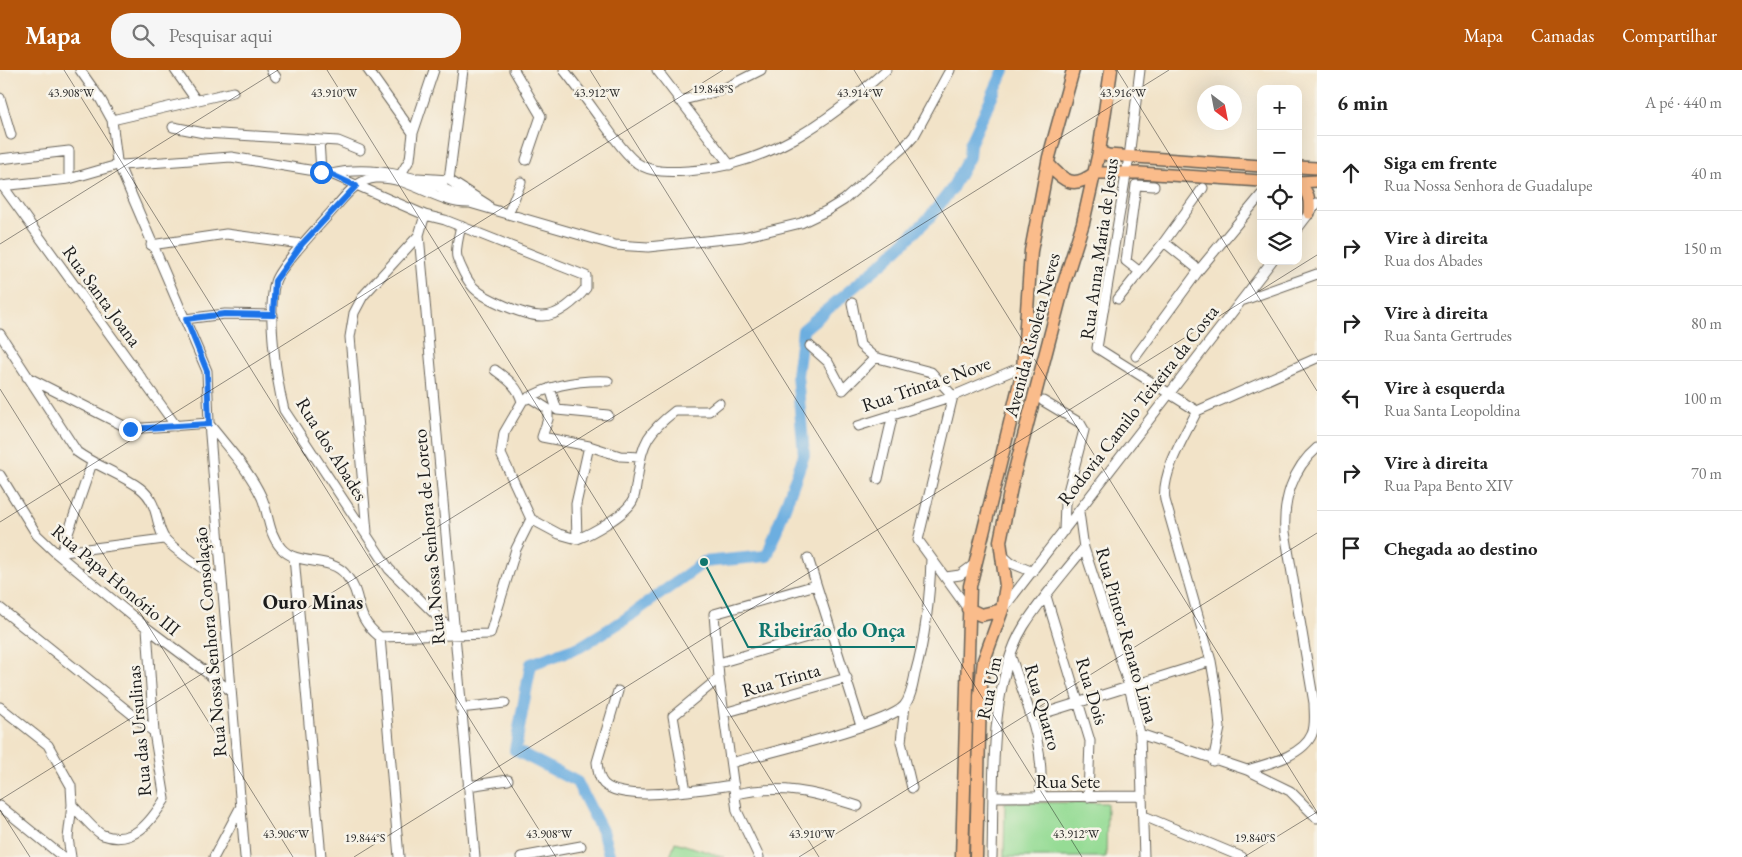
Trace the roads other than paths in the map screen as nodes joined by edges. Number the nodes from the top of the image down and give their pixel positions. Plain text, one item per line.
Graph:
1 (80, 70) edge
2 (175, 70) edge
3 (368, 70) edge
4 (434, 70) edge
5 (463, 70) edge
6 (514, 70) edge
7 (564, 70) edge
8 (657, 70) edge
9 (886, 70) edge
10 (950, 70) edge
11 (1073, 70) edge
12 (1111, 70) edge
13 (1140, 70) edge
14 (755, 72) edge
15 (233, 92) dead end
16 (0, 98) edge
17 (196, 100) junction
18 (679, 101) junction
19 (112, 120) junction
20 (174, 127) dead end
21 (413, 133) junction
22 (11, 135) dead end
23 (319, 140) junction
24 (360, 150) dead end
25 (1099, 152) junction
26 (1129, 157) junction
27 (0, 159) edge
28 (526, 160) dead end
29 (1048, 164) junction
30 (118, 165) junction
31 (730, 165) junction
32 (1257, 166) edge
33 (1302, 167) edge
34 (1317, 168) edge
35 (321, 172) junction
36 (1095, 173) junction
37 (1126, 173) junction
38 (330, 174) junction
39 (401, 174) junction
40 (69, 179) junction
41 (414, 179) junction
42 (449, 180) junction
43 (1257, 181) edge
44 (522, 182) dead end
45 (1302, 182) edge
46 (1317, 182) edge
47 (1, 186) edge
48 (356, 186) junction
49 (1154, 186) dead end
50 (1302, 186) edge
51 (1203, 188) dead end
52 (1257, 199) edge
53 (470, 203) junction
54 (1317, 203) edge
55 (503, 212) junction
56 (1309, 213) junction
57 (425, 215) junction
58 (1302, 223) edge
59 (461, 226) junction
60 (419, 235) junction
61 (1164, 242) junction
62 (302, 244) junction
63 (151, 245) junction
64 (1269, 265) edge
65 (1199, 270) junction
66 (1140, 272) junction
67 (1317, 274) edge
68 (1118, 299) dead end
69 (1242, 301) junction
70 (852, 303) dead end
71 (273, 315) junction
72 (186, 319) junction
73 (0, 334) edge
74 (810, 346) dead end
75 (1025, 354) junction
76 (1136, 356) dead end
77 (875, 358) junction
78 (1317, 358) edge
79 (495, 370) dead end
80 (1023, 370) junction
81 (1004, 374) junction
82 (25, 376) junction
83 (608, 382) dead end
84 (550, 388) junction
85 (1170, 394) junction
86 (953, 396) junction
87 (525, 399) junction
88 (1043, 401) dead end
89 (719, 403) dead end
90 (1197, 411) junction
91 (894, 414) junction
92 (608, 415) dead end
93 (209, 424) junction
94 (176, 426) junction
95 (858, 426) dead end
96 (589, 446) junction
97 (1317, 448) edge
98 (640, 457) junction
99 (92, 463) junction
100 (0, 476) edge
101 (878, 480) dead end
102 (1065, 504) junction
103 (1079, 512) junction
104 (531, 519) junction
105 (1064, 532) junction
106 (367, 535) junction
107 (164, 539) junction
108 (577, 539) junction
109 (1084, 548) junction
110 (59, 552) junction
111 (1001, 554) junction
112 (294, 557) junction
113 (808, 558) dead end
114 (931, 558) junction
115 (975, 564) junction
116 (1033, 572) junction
117 (946, 577) junction
118 (221, 581) junction
119 (816, 585) junction
120 (1046, 596) junction
121 (0, 608) edge
122 (968, 609) junction
123 (1002, 610) junction
124 (147, 628) junction
125 (831, 630) junction
126 (454, 633) junction
127 (380, 636) junction
128 (1011, 656) junction
129 (1210, 661) junction
130 (719, 664) junction
131 (719, 678) junction
132 (847, 678) junction
133 (1129, 686) junction
134 (618, 691) dead end
135 (230, 692) junction
136 (505, 702) dead end
137 (1080, 703) junction
138 (905, 705) junction
139 (0, 707) edge
140 (460, 708) junction
141 (724, 713) junction
142 (1032, 717) junction
143 (862, 726) junction
144 (154, 732) junction
145 (1140, 734) junction
146 (1214, 761) junction
147 (731, 763) junction
148 (1247, 770) junction
149 (508, 780) dead end
150 (468, 786) junction
151 (912, 788) dead end
152 (734, 789) junction
153 (686, 791) junction
154 (1142, 796) junction
155 (994, 797) junction
156 (1040, 797) junction
157 (1088, 797) junction
158 (72, 805) junction
159 (0, 806) edge
160 (858, 806) dead end
161 (240, 807) junction
162 (1144, 816) junction
163 (1317, 818) edge
164 (581, 846) dead end
165 (63, 857) edge
166 (72, 857) edge
167 (214, 857) edge
168 (245, 857) edge
169 (321, 857) edge
170 (399, 857) edge
171 (475, 857) edge
172 (521, 857) edge
173 (759, 857) edge
174 (962, 857) edge
175 (976, 857) edge
176 (992, 857) edge
177 (1144, 857) edge
178 (1242, 857) edge

1 - 19 street
2 - 17 street
3 - 21 street
4 - 21 street
5 - 42 street
6 - 28 street
7 - 31 street
8 - 18 street
9 - 31 street
10 - 55 street
11 - 29 highway, Avenida Risoleta Neves
12 - 25 highway, Avenida Risoleta Neves
13 - 26 street, Rua Anna Maria de Jesus
14 - 18 street
15 - 17 street
16 - 22 street
17 - 19 street
18 - 31 street
19 - 30 street, Rua Nossa Senhora Consolação
20 - 23 street
21 - 39 street
23 - 24 street
23 - 35 street
25 - 26 main road
25 - 36 highway, Avenida Risoleta Neves
26 - 32 main road
26 - 37 street, Rua Anna Maria de Jesus
27 - 40 street
29 - 36 highway
29 - 75 highway, Avenida Risoleta Neves
30 - 35 street
30 - 40 street
30 - 63 street, Rua Nossa Senhora Consolação
33 - 34 main road
35 - 38 street
36 - 37 main road
36 - 111 highway, Avenida Risoleta Neves
37 - 43 main road
37 - 85 street, Rua Anna Maria de Jesus
38 - 39 street
38 - 48 street
39 - 41 street
40 - 47 street
41 - 42 street
41 - 53 street
42 - 55 street
44 - 55 street
45 - 46 main road
47 - 94 street, Rua Santa Joana
48 - 53 street
48 - 57 street
48 - 62 street, Rua dos Abades
49 - 66 street
50 - 56 main road
51 - 61 street
52 - 65 street
53 - 55 street
54 - 56 street
56 - 58 street
57 - 59 street
57 - 60 street, Rua Nossa Senhora de Loreto
59 - 59 street
60 - 106 street
60 - 126 street, Rua Nossa Senhora de Loreto
61 - 65 street
61 - 66 street
62 - 63 street
62 - 71 street, Rua dos Abades
63 - 72 street, Rua Nossa Senhora Consolação
64 - 69 street, Rodovia Camilo Teixeira da Costa
65 - 76 street
66 - 68 street
67 - 69 street
69 - 85 street, Rodovia Camilo Teixeira da Costa
70 - 77 street
71 - 72 street
71 - 106 street, Rua dos Abades
72 - 93 street, Rua Nossa Senhora Consolação
73 - 82 street
74 - 77 street
75 - 80 highway, Avenida Risoleta Neves
75 - 81 street, Rua Trinta e Nove
77 - 86 street
78 - 90 street
79 - 87 street
80 - 81 street, Rua Trinta e Nove
80 - 115 highway, Avenida Risoleta Neves
81 - 86 street, Rua Trinta e Nove
82 - 94 street
82 - 99 street
83 - 84 street
84 - 87 street
84 - 92 street
85 - 90 street, Rua Anna Maria de Jesus
85 - 103 street, Rodovia Camilo Teixeira da Costa
86 - 91 street, Rua Trinta e Nove
86 - 114 street
87 - 96 street
87 - 104 street
88 - 102 street
89 - 98 street
90 - 129 street
91 - 95 street, Rua Trinta e Nove
91 - 101 street
93 - 94 street
93 - 112 street
93 - 118 street, Rua Nossa Senhora Consolação
96 - 98 street
96 - 108 street
97 - 148 street
98 - 108 street
99 - 107 street
99 - 110 street
100 - 110 street, Rua Papa Honório III
102 - 103 street
102 - 105 street
103 - 105 street, Rodovia Camilo Teixeira da Costa
103 - 109 street, Rua Pintor Renato Lima
104 - 108 street
104 - 126 street
105 - 116 street, Rodovia Camilo Teixeira da Costa
106 - 126 street, Rua dos Abades
107 - 110 street
107 - 118 street
109 - 120 street, Rua Um
109 - 133 street, Rua Pintor Renato Lima
110 - 124 street, Rua Papa Honório III
111 - 116 street
111 - 123 highway, Avenida Risoleta Neves
112 - 127 street
112 - 169 street
113 - 119 street
114 - 117 street
114 - 138 street
115 - 117 street
115 - 122 highway, Avenida Risoleta Neves
116 - 123 street, Rodovia Camilo Teixeira da Costa
117 - 122 street
118 - 135 street, Rua Nossa Senhora Consolação
119 - 125 street
119 - 130 street
120 - 128 street, Rua Um
120 - 137 street, Rua Dois
121 - 144 street
122 - 123 highway
122 - 174 highway
123 - 175 highway, Rodovia Camilo Teixeira da Costa
124 - 135 street, Rua Papa Honório III
124 - 144 street, Rua das Ursulinas
125 - 130 street
125 - 132 street
126 - 127 street
126 - 140 street, Rua Nossa Senhora de Loreto
127 - 170 street
128 - 142 street, Rua Quatro
128 - 155 street, Rua Um
129 - 133 street
129 - 146 street
130 - 131 street
131 - 141 street
131 - 153 street
132 - 141 street, Rua Trinta
132 - 143 street
133 - 137 street
133 - 145 street, Rua Pintor Renato Lima
134 - 153 street
135 - 161 street, Rua Nossa Senhora Consolação
136 - 140 street
137 - 142 street
137 - 157 street, Rua Dois
138 - 143 street
138 - 151 street
139 - 158 street
140 - 150 street, Rua Nossa Senhora de Loreto
141 - 147 street
142 - 156 street, Rua Quatro
143 - 147 street
144 - 158 street, Rua das Ursulinas
145 - 146 street
145 - 154 street, Rua Pintor Renato Lima
146 - 148 street
147 - 152 street
148 - 163 street
149 - 150 street
150 - 171 street, Rua Nossa Senhora de Loreto
152 - 153 street
152 - 160 street
152 - 173 street
154 - 157 street, Rua Sete
154 - 162 street, Rua Pintor Renato Lima
155 - 156 street, Rua Sete
155 - 176 street, Rua Um
156 - 157 street, Rua Sete
158 - 166 street
159 - 165 street
161 - 167 street
161 - 168 street, Rua Nossa Senhora Consolação
162 - 177 street, Rua Pintor Renato Lima
162 - 178 street
164 - 172 street

